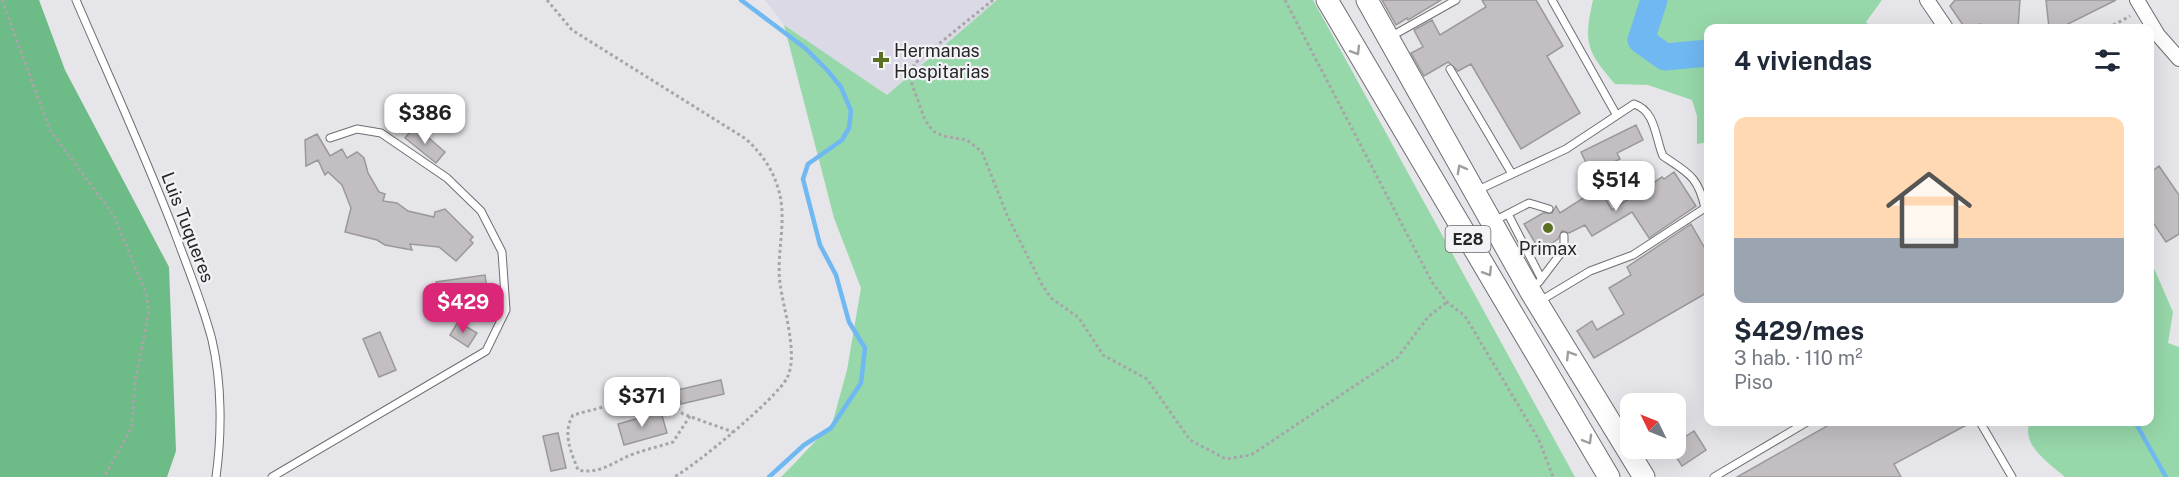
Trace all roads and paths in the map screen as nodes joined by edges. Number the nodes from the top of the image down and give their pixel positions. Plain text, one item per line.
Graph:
1 (2, 0) edge
2 (76, 0) edge
3 (547, 0) edge
4 (993, 0) edge
5 (1285, 0) edge
6 (1327, 0) edge
7 (1367, 0) edge
8 (1456, 0) edge
9 (1552, 0) edge
10 (1927, 0) edge
11 (2139, 4) edge
12 (1943, 24) edge
13 (2113, 24) edge
14 (2151, 24) edge
15 (2154, 28) edge
16 (1388, 39) junction
17 (2179, 59) edge
18 (1450, 69) dead end
19 (1616, 114) junction
20 (330, 138) dead end
21 (1512, 174) junction
22 (1473, 193) junction
23 (1704, 203) edge
24 (1549, 209) dead end
25 (1704, 209) edge
26 (1499, 219) junction
27 (1564, 236) dead end
28 (1537, 291) junction
29 (1447, 302) junction
30 (1590, 386) junction
31 (1565, 400) junction
32 (690, 416) junction
33 (1800, 426) edge
34 (1982, 426) edge
35 (733, 432) junction
36 (104, 477) edge
37 (216, 477) edge
38 (272, 477) edge
39 (674, 477) edge
40 (1553, 477) edge
41 (1609, 477) edge
42 (1644, 477) edge
43 (1714, 477) edge
44 (2012, 477) edge

1 - 36 path
2 - 37 lane, Luis Tuqueres
3 - 35 path
4 - 29 path
5 - 29 path
6 -> 31 main road, E28
7 - 16 main road, E28
8 - 16 lane
9 - 19 lane
10 - 12 street
11 - 13 path
11 - 14 street
15 - 17 street
22 -> 16 main road, E28
18 - 21 lane
19 - 21 lane
19 - 23 lane
20 - 38 lane
21 - 22 lane
22 - 26 main road, E28
24 - 26 lane
25 - 28 lane
26 - 28 main road, E28
27 - 28 lane
30 -> 28 main road, E28
29 - 40 path
30 - 31 main road
30 - 42 main road, E28
31 -> 41 main road, E28
32 - 32 path
32 - 35 path
33 - 43 lane
34 - 44 lane
35 - 39 path

